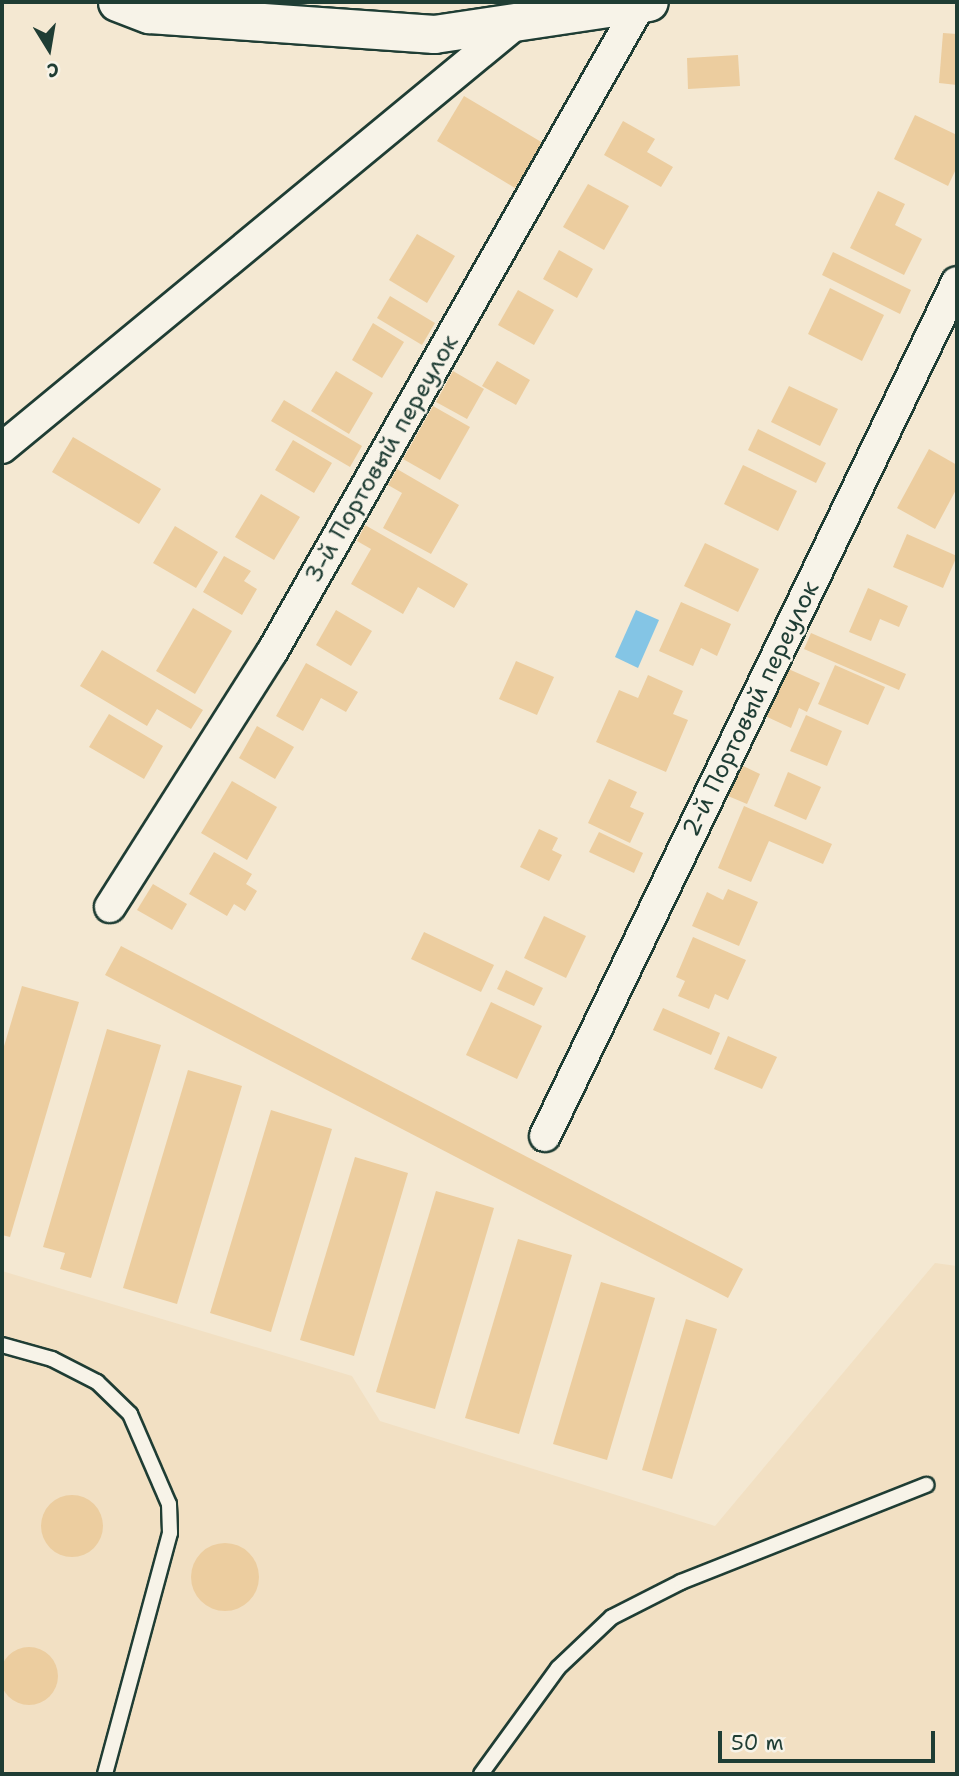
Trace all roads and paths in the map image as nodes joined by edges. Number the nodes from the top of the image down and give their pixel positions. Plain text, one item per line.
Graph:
1 (117, 2) edge
2 (644, 2) edge
3 (315, 14) edge
4 (518, 22) junction
5 (957, 282) edge
6 (2, 448) edge
7 (110, 907) dead end
8 (545, 1136) dead end
9 (2, 1345) edge
10 (926, 1485) dead end
11 (105, 1774) edge
12 (481, 1774) edge

1 - 3 street
2 - 4 street
2 - 7 street, 3-й Портовый переулок
3 - 4 street
4 - 6 street
5 - 8 street, 2-й Портовый переулок
9 - 11 lane
10 - 12 lane

